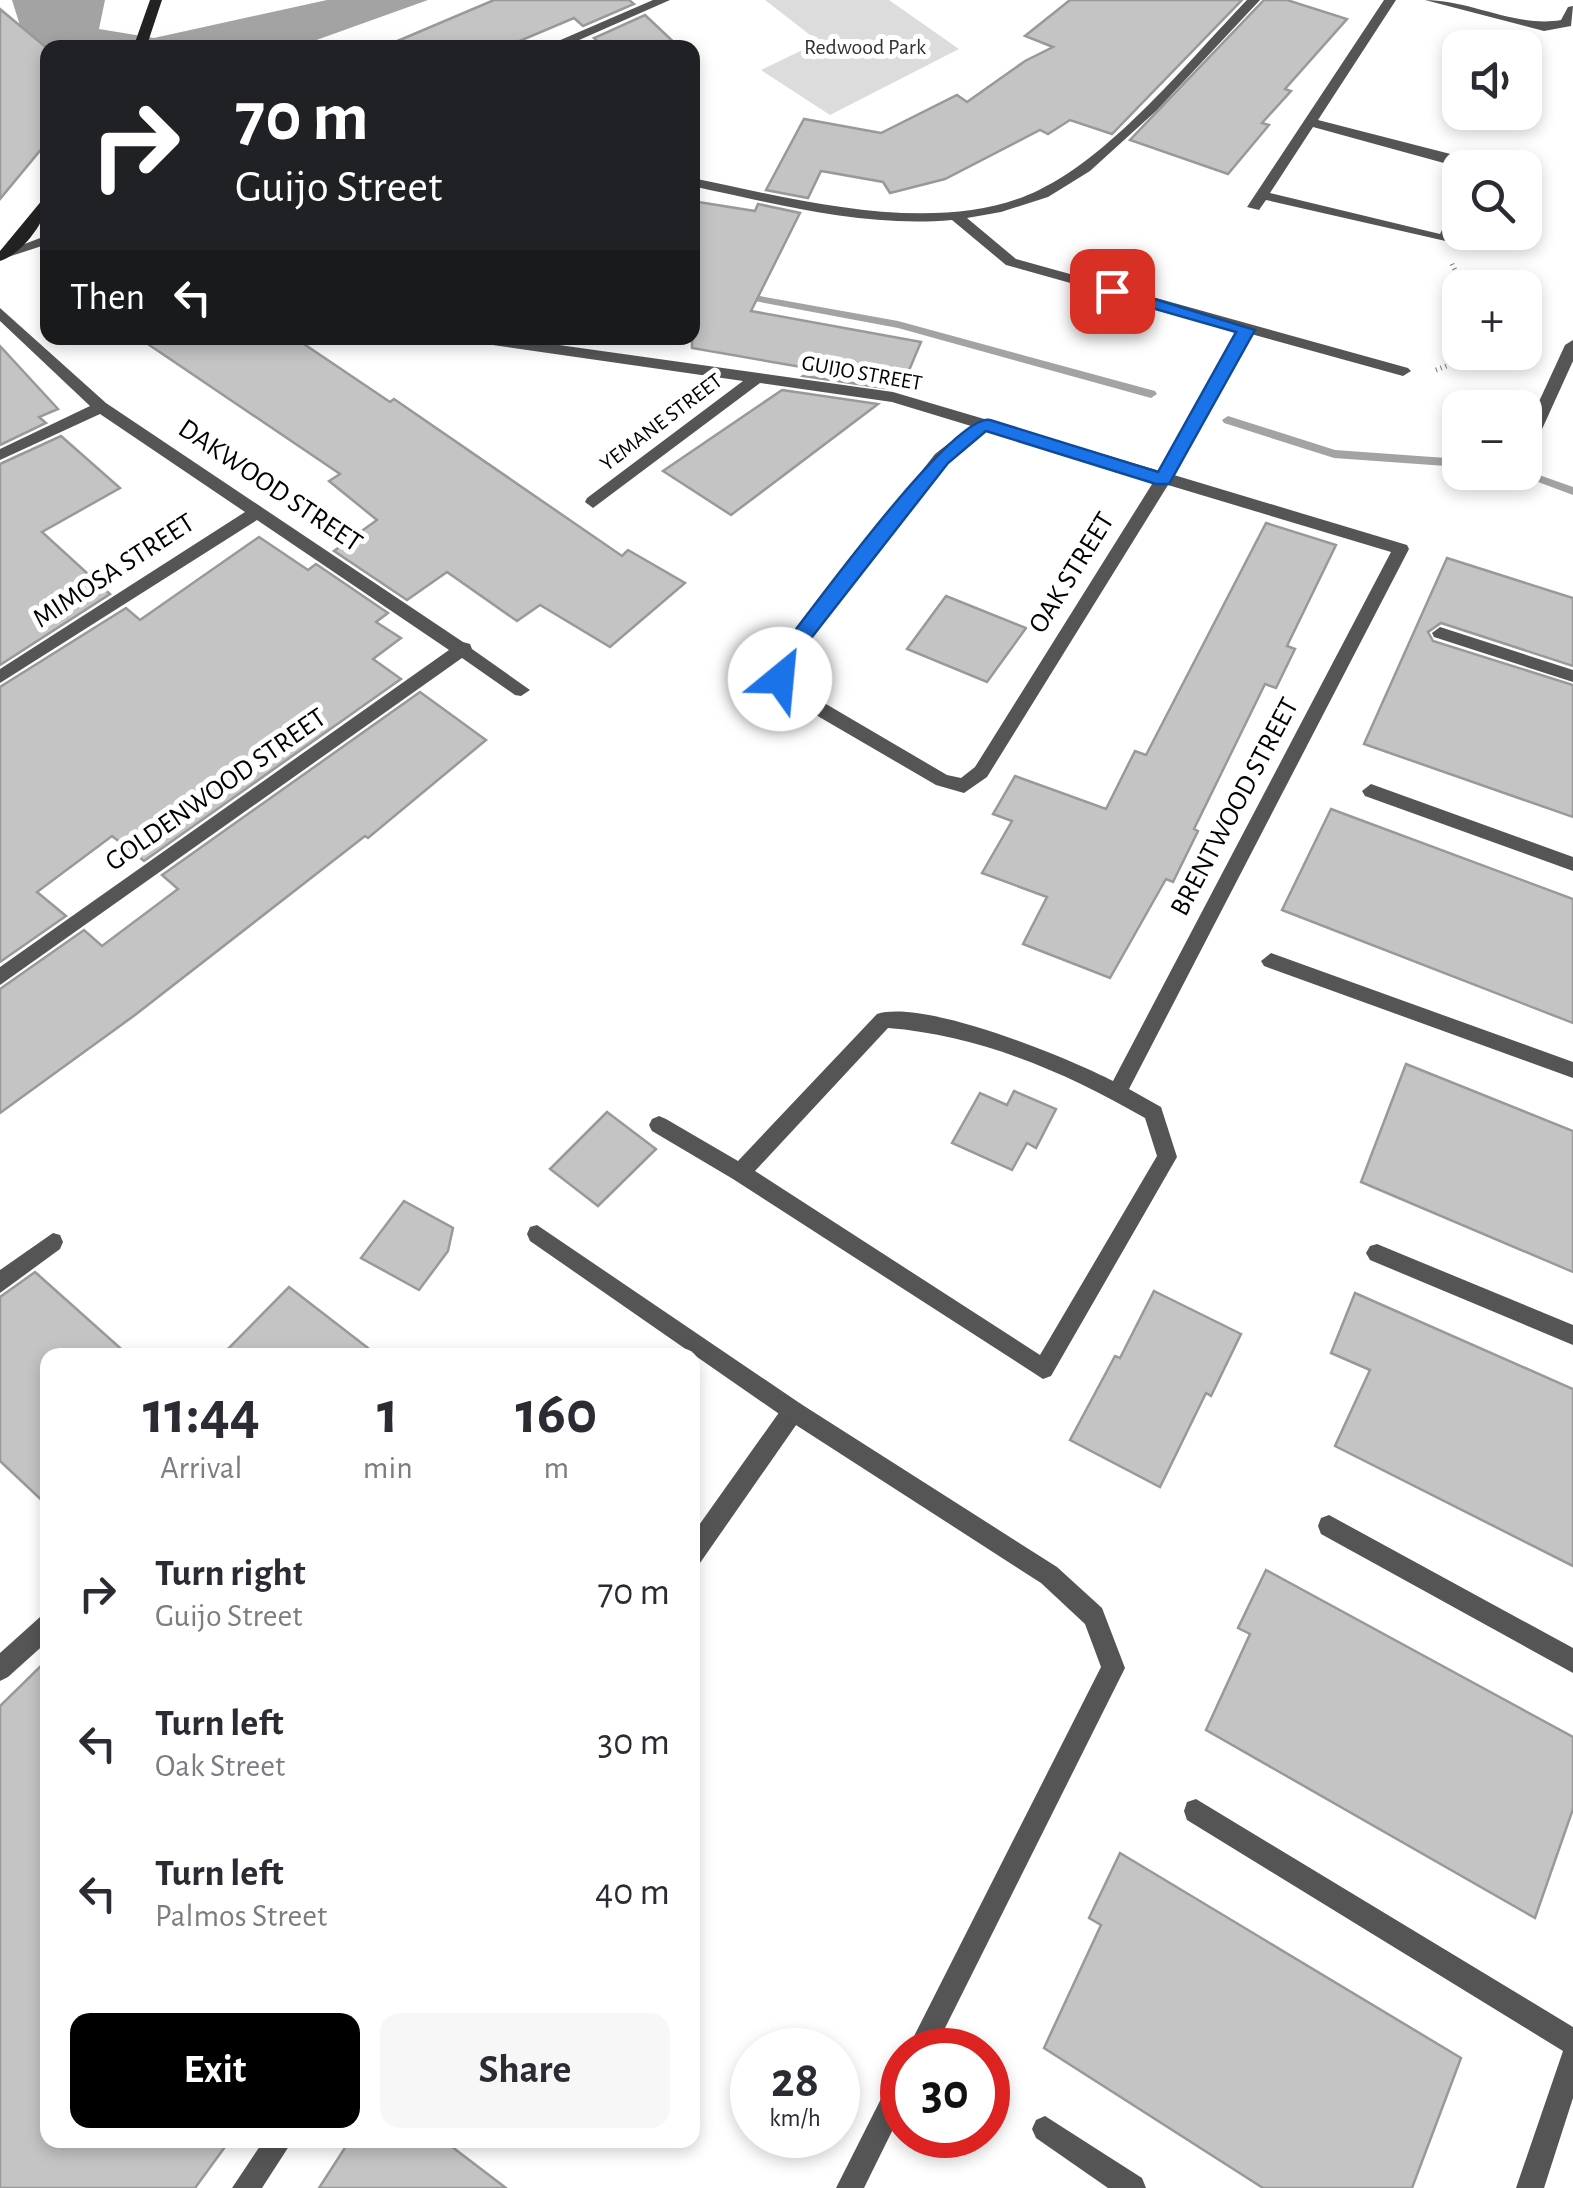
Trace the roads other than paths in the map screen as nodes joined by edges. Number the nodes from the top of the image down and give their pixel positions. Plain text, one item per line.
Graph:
1 (156, 0) edge
2 (664, 0) edge
3 (1254, 0) edge
4 (1390, 0) edge
5 (1431, 0) edge
6 (1573, 10) edge
7 (142, 40) edge
8 (567, 40) edge
9 (1308, 122) junction
10 (1442, 156) edge
11 (700, 184) edge
12 (40, 212) edge
13 (957, 217) junction
14 (1442, 238) edge
15 (40, 242) edge
16 (4, 255) edge
17 (0, 313) edge
18 (1246, 330) junction
19 (527, 345) edge
20 (1573, 345) edge
21 (1403, 372) dead end
22 (756, 378) junction
23 (101, 407) junction
24 (1542, 412) edge
25 (983, 424) junction
26 (0, 455) edge
27 (1163, 480) junction
28 (593, 502) dead end
29 (258, 511) junction
30 (1401, 549) joint
31 (1440, 632) dead end
32 (464, 648) junction
33 (1573, 676) edge
34 (0, 677) edge
35 (521, 690) dead end
36 (1371, 791) dead end
37 (1573, 864) edge
38 (1271, 961) dead end
39 (0, 977) edge
40 (1573, 1070) edge
41 (1118, 1090) junction
42 (659, 1126) dead end
43 (740, 1173) junction
44 (537, 1234) dead end
45 (52, 1242) dead end
46 (1376, 1253) dead end
47 (0, 1283) edge
48 (1573, 1335) edge
49 (793, 1411) junction
50 (1329, 1526) dead end
51 (700, 1543) edge
52 (40, 1633) edge
53 (1573, 1661) edge
54 (0, 1669) edge
55 (1196, 1811) dead end
56 (931, 2028) edge
57 (1573, 2042) edge
58 (1573, 2058) edge
59 (880, 2128) edge
60 (1045, 2130) dead end
61 (274, 2148) edge
62 (246, 2188) edge
63 (850, 2188) edge
64 (1132, 2188) edge
65 (1530, 2188) edge

1 - 7 street
2 - 8 street
3 - 13 street
4 - 9 street
5 - 6 street
9 - 10 street
9 - 14 street
11 - 13 street
12 - 16 street
13 - 18 street
15 - 16 street
17 - 23 street, DAKWOOD STREET
18 - 21 street
18 - 27 street, OAK STREET
19 - 22 street, GUIJO STREET
20 - 24 street
22 - 25 street, GUIJO STREET
22 - 28 street, YEMANE STREET
23 - 26 street
23 - 29 street, DAKWOOD STREET
25 - 27 street, GUIJO STREET
25 - 27 street, OAK STREET
27 - 30 street, GUIJO STREET
29 - 32 street, DAKWOOD STREET
29 - 34 street, MIMOSA STREET
30 - 41 street, BRENTWOOD STREET
31 - 33 street
32 - 35 street, DAKWOOD STREET
32 - 39 street, GOLDENWOOD STREET
36 - 37 street
38 - 40 street
41 - 43 street
41 - 43 street
42 - 43 street
44 - 49 street
45 - 47 street
46 - 48 street
49 - 51 street
49 - 56 street
50 - 53 street
52 - 54 street
55 - 57 street
58 - 65 street
59 - 63 street
60 - 64 street
61 - 62 street

